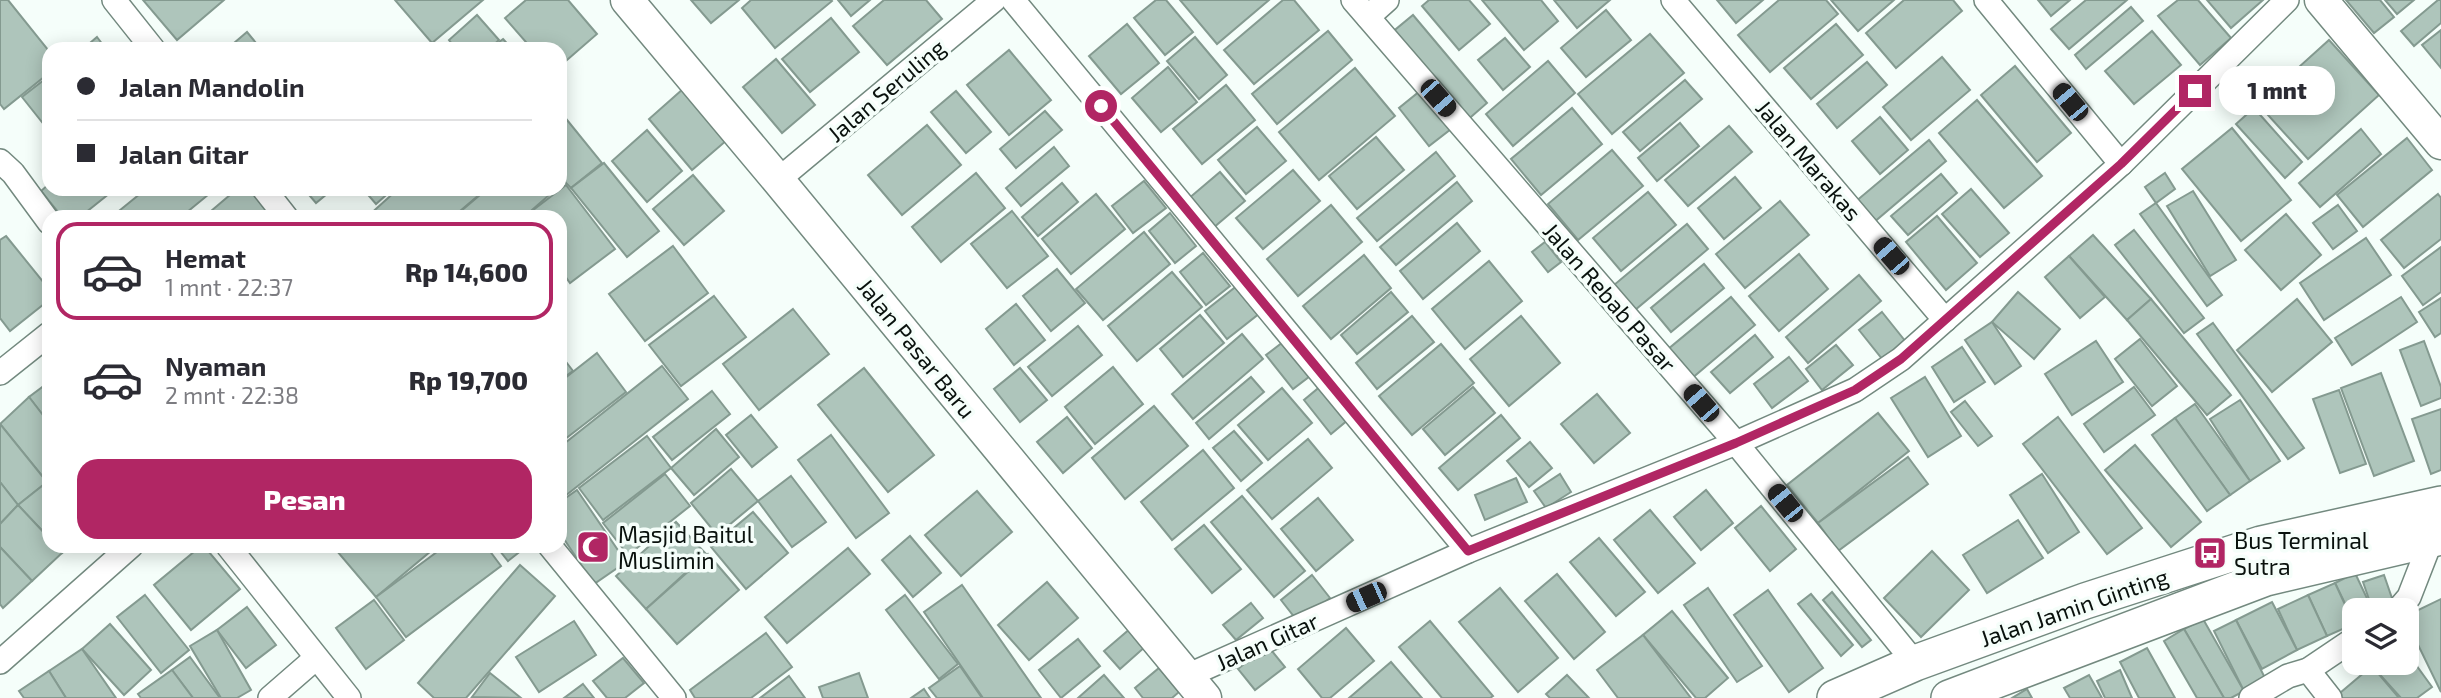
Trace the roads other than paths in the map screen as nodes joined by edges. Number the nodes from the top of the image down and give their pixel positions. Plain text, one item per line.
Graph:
1 (114, 0) edge
2 (626, 0) edge
3 (994, 0) edge
4 (1013, 0) edge
5 (1387, 0) edge
6 (1673, 0) edge
7 (1986, 0) edge
8 (2287, 0) edge
9 (2321, 0) edge
10 (1360, 9) edge
11 (147, 42) edge
12 (2441, 143) edge
13 (0, 161) edge
14 (2121, 164) junction
15 (778, 180) junction
16 (270, 196) edge
17 (280, 210) edge
18 (42, 212) edge
19 (1945, 320) junction
20 (42, 340) edge
21 (0, 373) edge
22 (1736, 443) junction
23 (2441, 504) edge
24 (2437, 538) edge
25 (1468, 551) junction
26 (123, 553) edge
27 (234, 553) edge
28 (556, 553) edge
29 (2408, 598) edge
30 (2342, 647) edge
31 (316, 658) junction
32 (0, 662) edge
33 (1915, 663) junction
34 (2308, 670) junction
35 (1196, 687) edge
36 (270, 698) edge
37 (349, 698) edge
38 (674, 698) edge
39 (1835, 698) edge
40 (1948, 698) edge
41 (2251, 698) edge
42 (2330, 698) edge

1 - 11 street
2 - 15 street, Jalan Pasar Baru
3 - 15 street, Jalan Seruling
4 - 25 street
5 - 10 street
6 - 19 street, Jalan Marakas
7 - 14 street
8 - 14 street, Jalan Gitar
9 - 12 street
10 - 22 street, Jalan Rebab Pasar
13 - 18 street
14 - 19 street, Jalan Gitar
15 - 35 street, Jalan Pasar Baru
16 - 17 street
19 - 22 street, Jalan Gitar
20 - 21 street
22 - 25 street, Jalan Gitar
22 - 33 street, Jalan Rebab Pasar
23 - 33 main road, Jalan Jamin Ginting
24 - 29 street
24 - 40 main road, Jalan Jamin Ginting
25 - 35 street, Jalan Gitar
26 - 32 street
27 - 31 street
28 - 38 street
30 - 34 street
31 - 36 street
31 - 37 street
33 - 39 main road, Jalan Jamin Ginting
34 - 41 street
34 - 42 street

